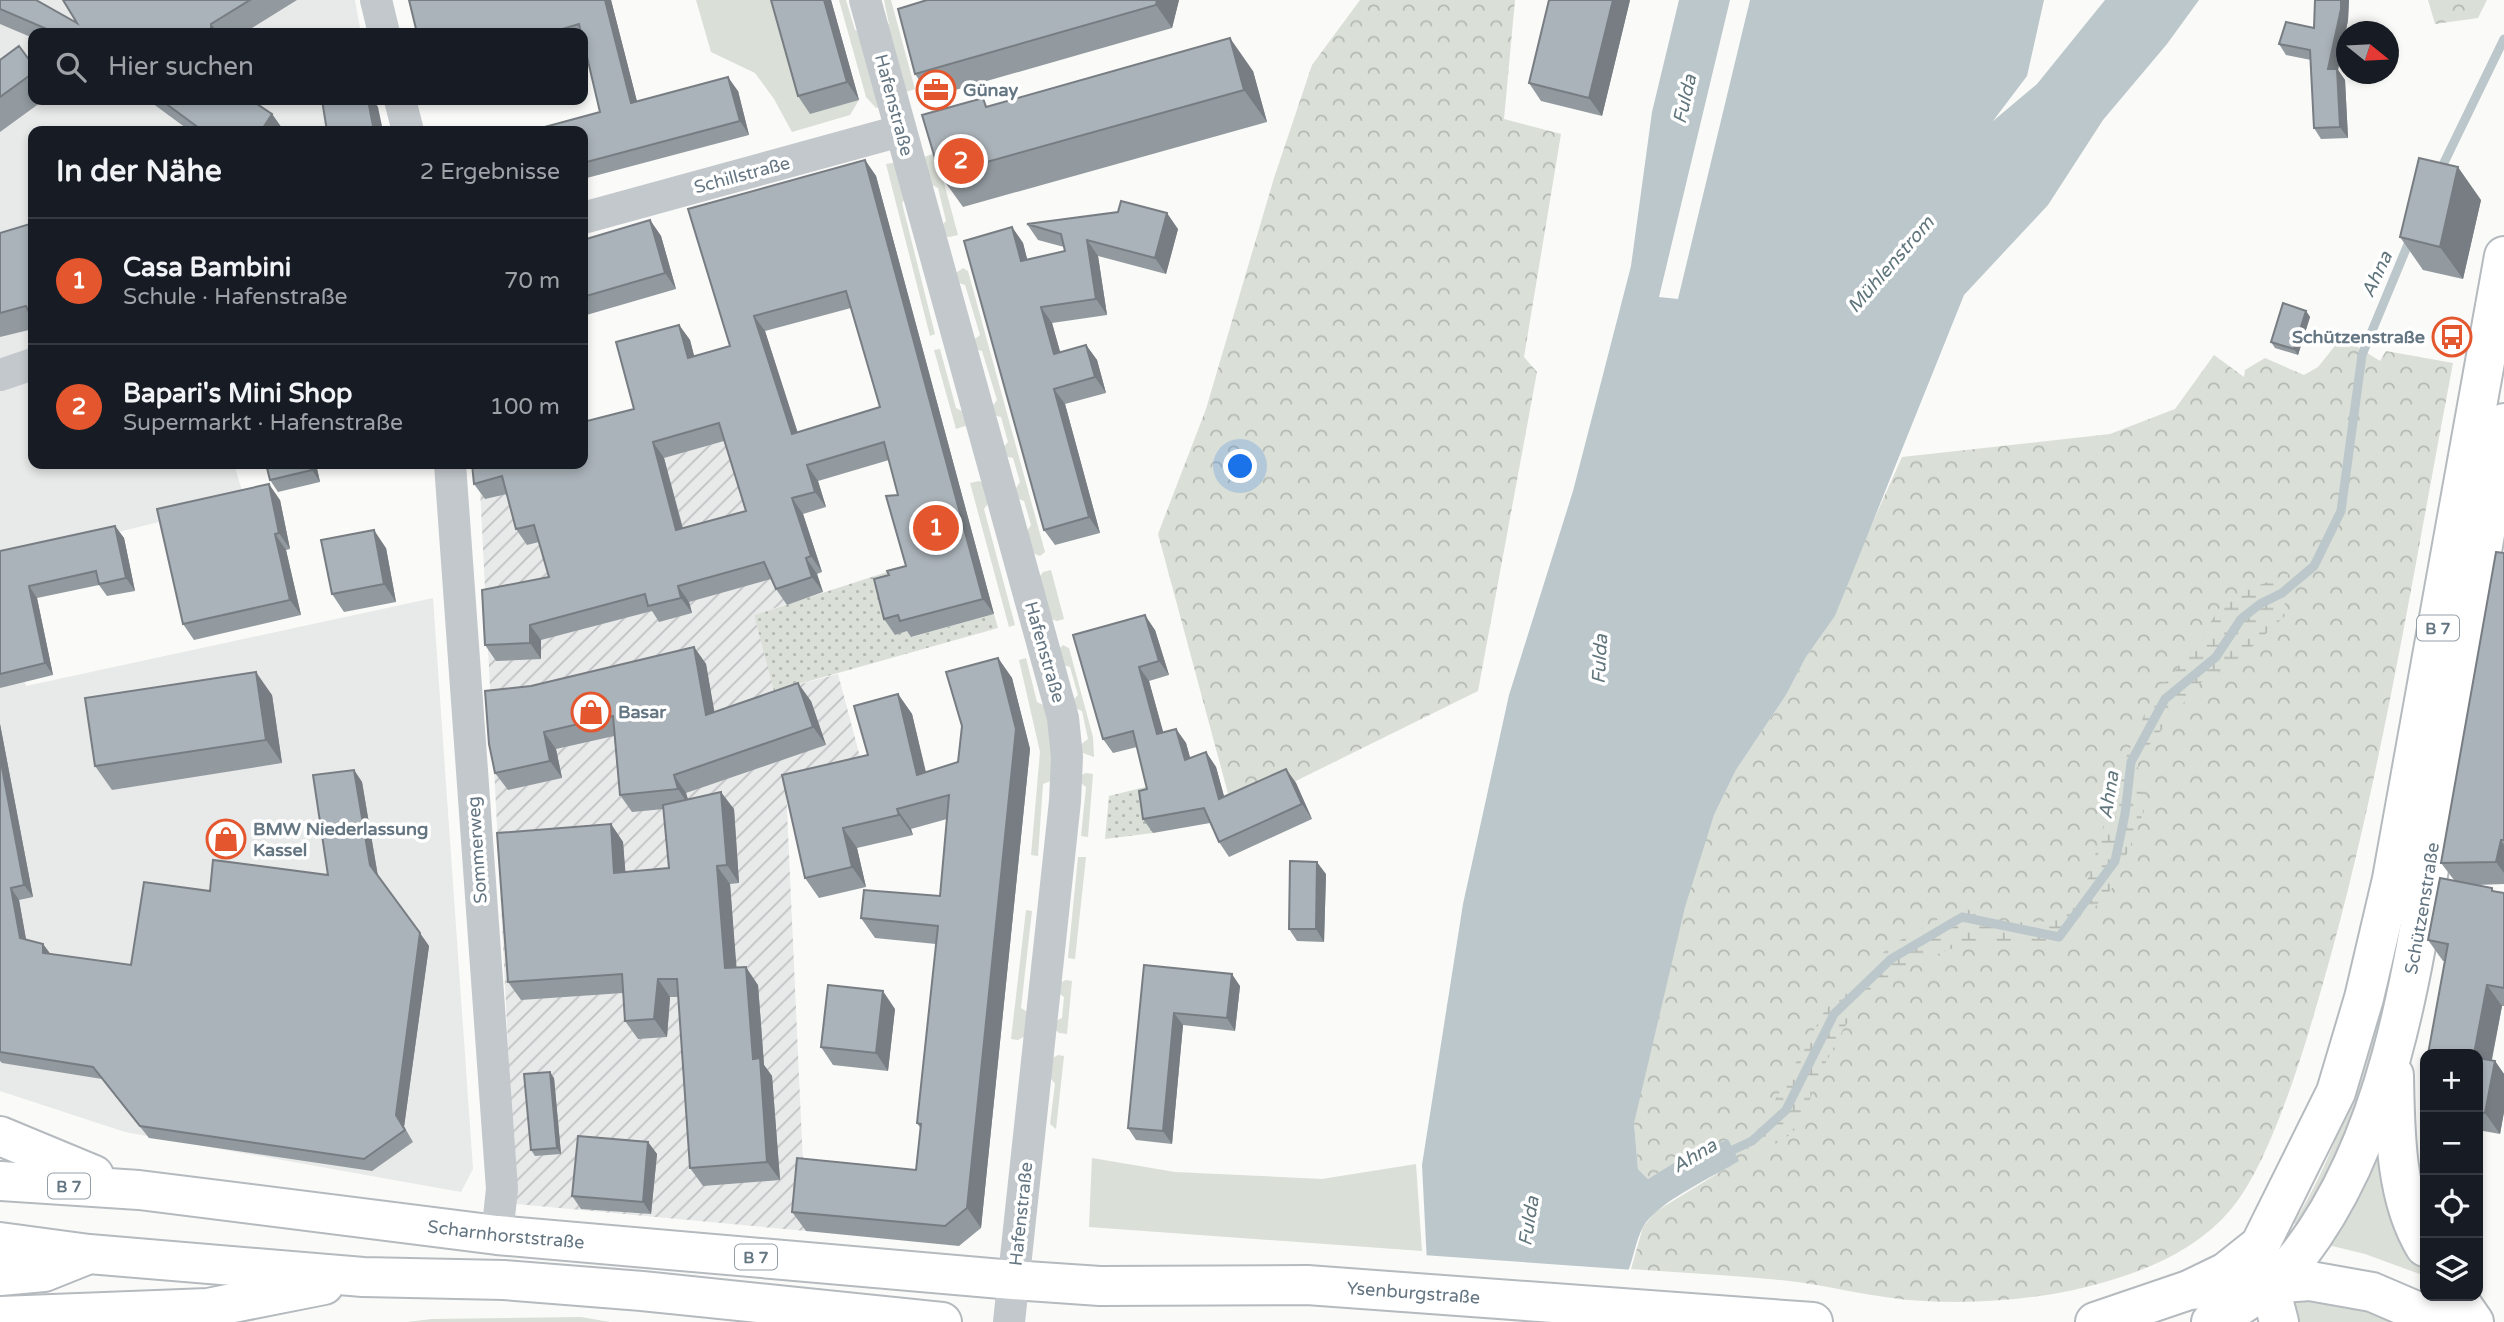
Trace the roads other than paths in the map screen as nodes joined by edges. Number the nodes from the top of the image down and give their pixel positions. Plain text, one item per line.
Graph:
1 (376, 0) edge
2 (865, 0) edge
3 (383, 28) edge
4 (401, 105) edge
5 (407, 126) edge
6 (900, 131) junction
7 (588, 217) edge
8 (2504, 256) edge
9 (28, 366) edge
10 (0, 375) edge
11 (2496, 407) edge
12 (450, 469) edge
13 (2394, 1048) junction
14 (0, 1136) edge
15 (0, 1181) edge
16 (139, 1190) junction
17 (498, 1235) junction
18 (2421, 1238) edge
19 (0, 1242) edge
20 (2260, 1245) junction
21 (89, 1254) junction
22 (0, 1276) edge
23 (363, 1277) junction
24 (1013, 1280) junction
25 (2269, 1283) junction
26 (2189, 1290) junction
27 (2459, 1301) edge
28 (0, 1316) edge
29 (1797, 1321) edge
30 (942, 1322) edge
31 (1009, 1322) edge
32 (2095, 1322) edge
33 (2211, 1322) edge
34 (2279, 1322) edge
35 (2442, 1322) edge
36 (2474, 1322) edge

1 - 3 street
2 - 6 street, Hafenstraße
4 - 5 street
6 - 7 street, Schillstraße
6 - 24 street, Hafenstraße
8 - 11 main road, Schützenstraße / B 7
9 - 10 street
11 - 13 main road, Schützenstraße / B 7
11 - 20 main road, Schützenstraße / B 7
12 - 17 street, Sommerweg
13 - 18 main road
13 - 25 main road, Schützenstraße / B 7
14 - 16 main road
15 - 16 main road, Scharnhorststraße / B 7
16 - 17 main road, Scharnhorststraße / B 7
17 - 24 main road, Scharnhorststraße / B 7
19 - 21 main road
20 - 25 main road
20 - 26 main road, Schützenstraße / B 7
21 - 22 main road
21 - 23 main road
23 - 28 main road
23 - 30 main road
24 - 29 main road, Ysenburgstraße / B 7
24 - 31 street, Hafenstraße
25 - 26 main road
25 - 33 main road, B 7
25 - 34 main road
25 - 35 main road
26 - 32 main road, B 7
27 - 36 main road

